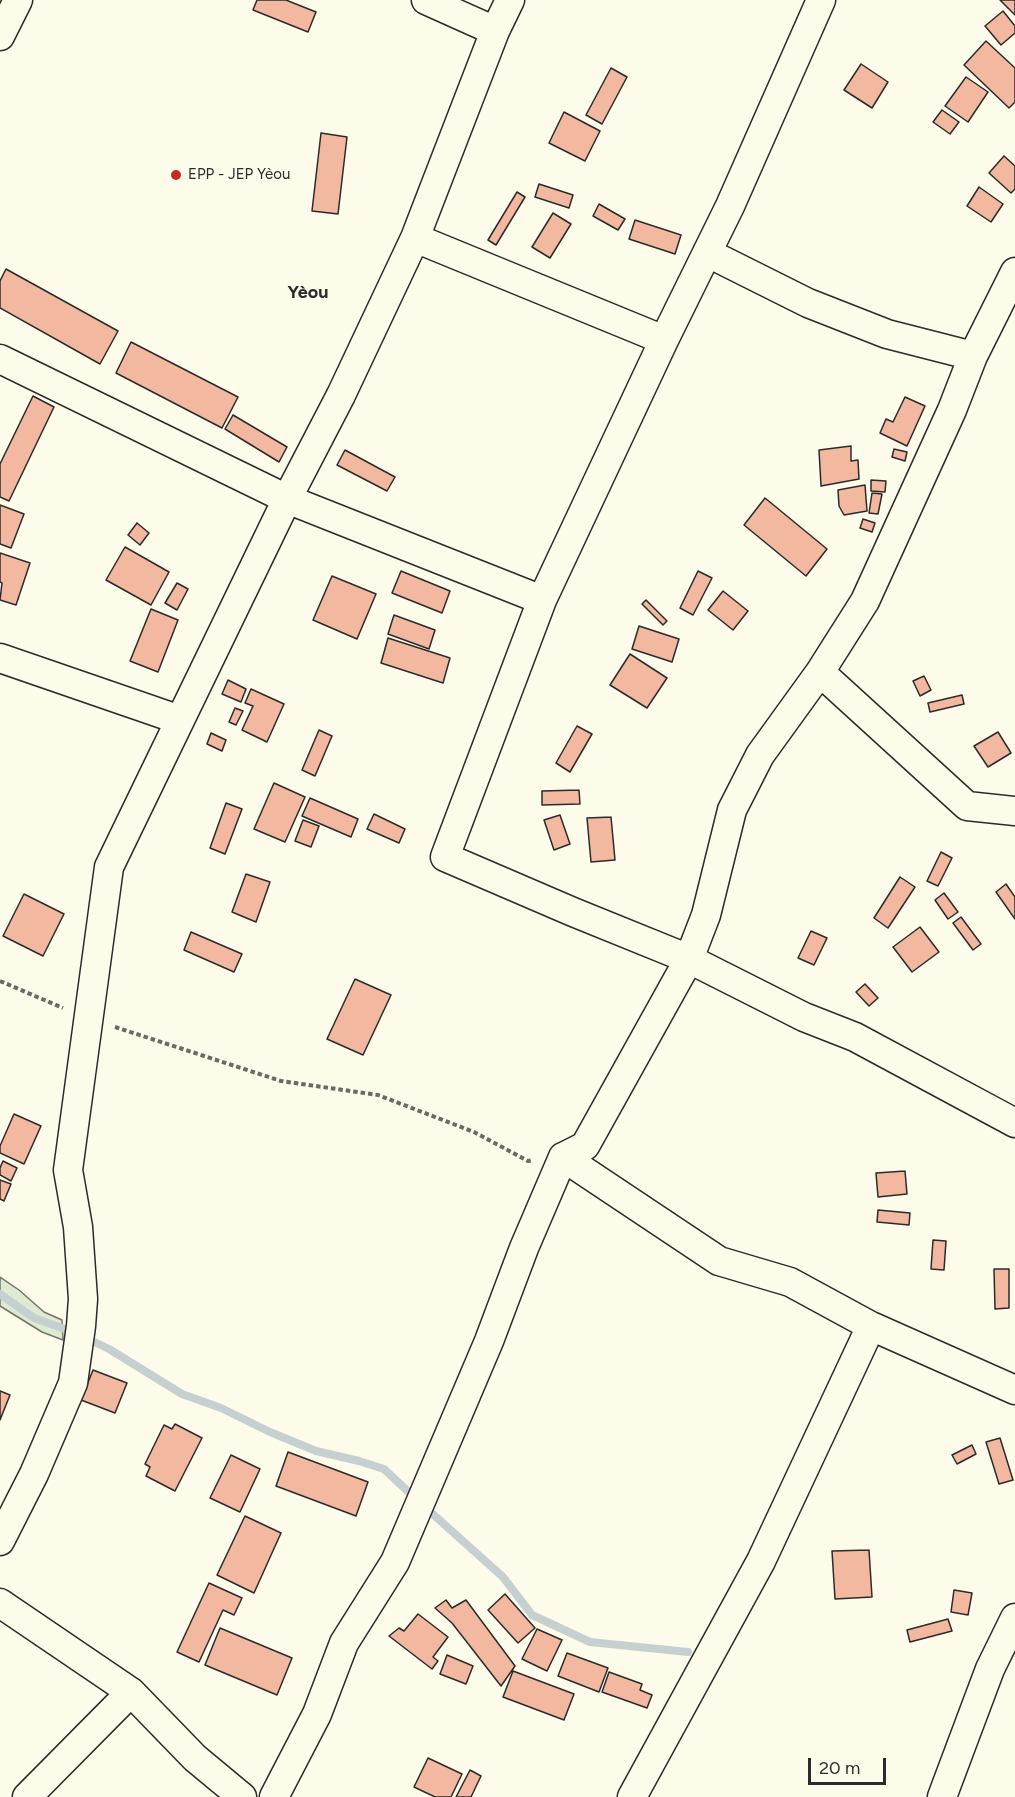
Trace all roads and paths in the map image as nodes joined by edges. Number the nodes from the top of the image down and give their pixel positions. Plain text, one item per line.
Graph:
1 (18, 0) edge
2 (426, 0) edge
3 (510, 0) edge
4 (821, 0) edge
5 (495, 31) junction
6 (0, 36) edge
7 (415, 238) junction
8 (708, 253) junction
9 (1015, 272) edge
10 (664, 340) junction
11 (973, 356) junction
12 (0, 359) edge
13 (287, 499) junction
14 (542, 600) junction
15 (0, 658) edge
16 (820, 672) junction
17 (180, 720) junction
18 (1015, 811) edge
19 (689, 959) junction
20 (0, 981) edge
21 (90, 1019) junction
22 (1015, 1122) edge
23 (563, 1157) junction
24 (871, 1326) junction
25 (1015, 1389) edge
26 (0, 1541) edge
27 (0, 1603) edge
28 (1015, 1618) edge
29 (131, 1692) junction
30 (27, 1797) edge
31 (242, 1797) edge
32 (274, 1797) edge
33 (632, 1797) edge
34 (942, 1797) edge

1 - 6 street
2 - 5 street
3 - 5 street
4 - 8 street
5 - 7 street
7 - 10 street
7 - 13 street
8 - 10 street
8 - 11 street
9 - 11 street
10 - 14 street
11 - 16 street
12 - 13 street
13 - 14 street
13 - 17 street
14 - 19 street
15 - 17 street
16 - 18 street
16 - 19 street
17 - 21 street
19 - 22 street
19 - 23 street
20 - 21 path
21 - 23 path
21 - 26 street
23 - 24 street
23 - 32 street
24 - 25 street
24 - 33 street
27 - 29 street
28 - 34 street
29 - 30 street
29 - 31 street

